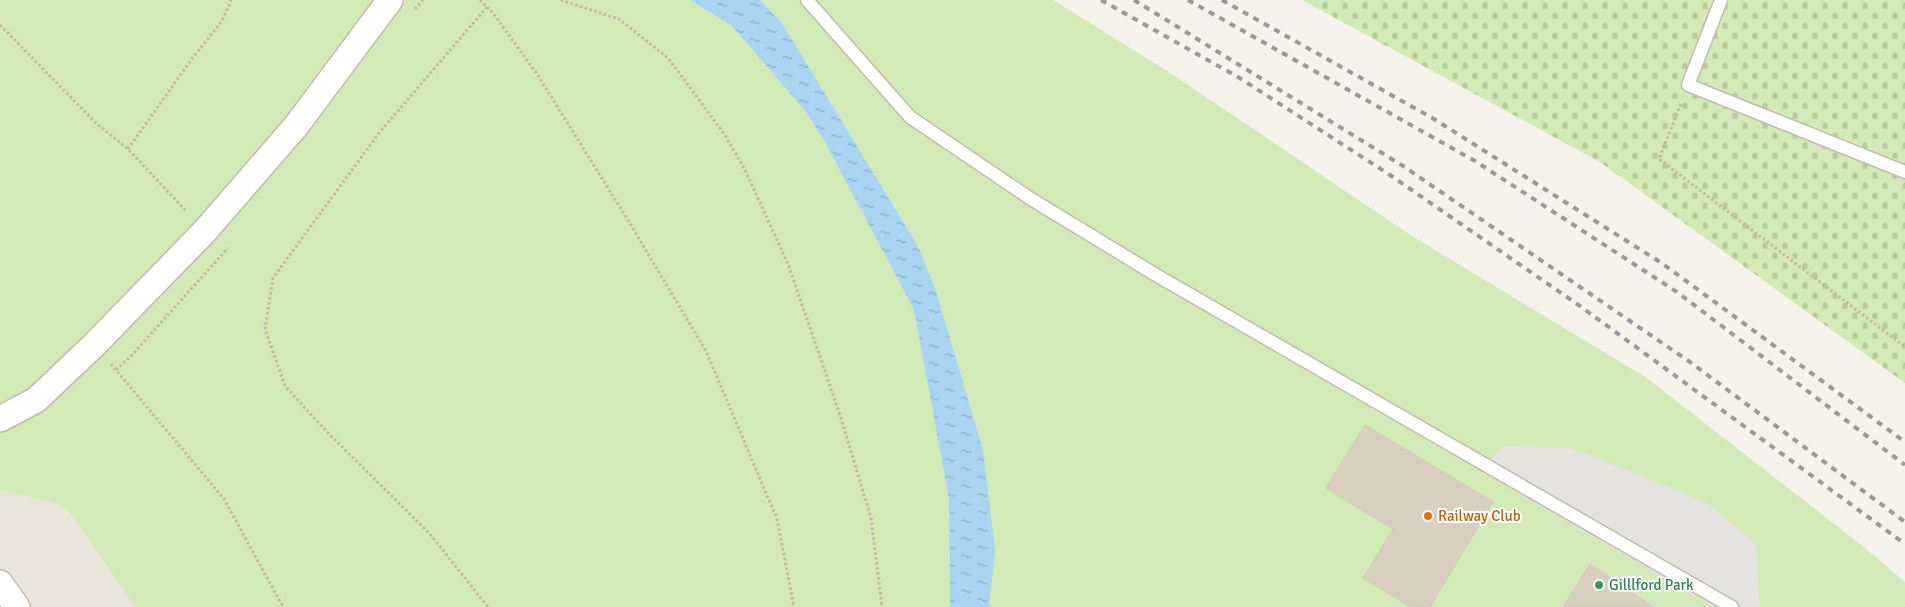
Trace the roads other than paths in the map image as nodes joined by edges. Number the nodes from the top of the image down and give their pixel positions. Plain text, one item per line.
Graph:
1 (390, 0) edge
2 (807, 0) edge
3 (1721, 0) edge
4 (1905, 172) edge
5 (0, 419) edge
6 (0, 583) edge
7 (16, 607) edge
8 (1732, 607) edge

1 - 5 street
2 - 8 lane
3 - 4 lane
6 - 7 street

